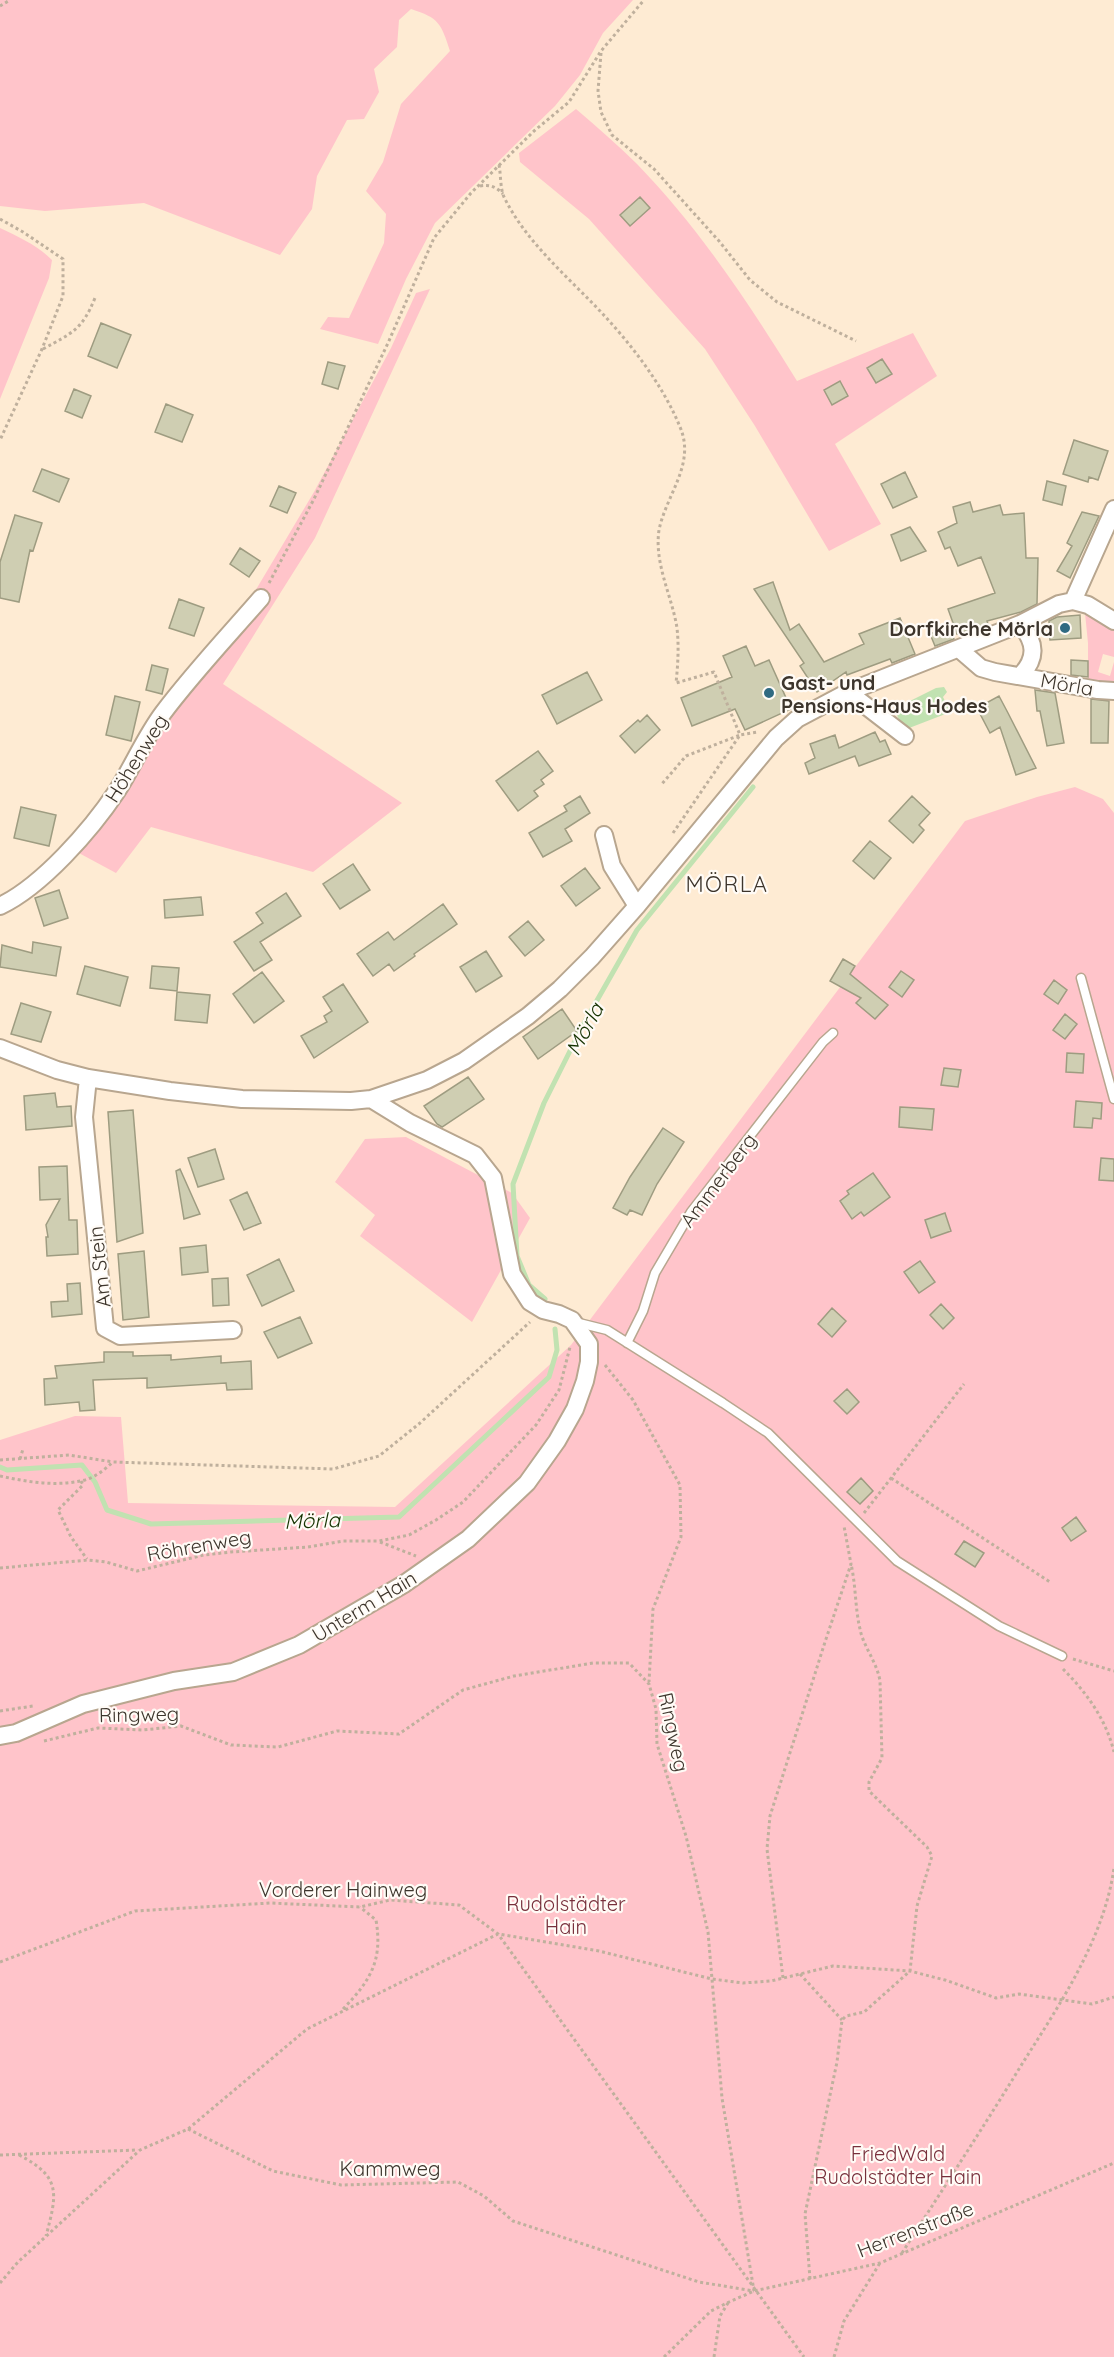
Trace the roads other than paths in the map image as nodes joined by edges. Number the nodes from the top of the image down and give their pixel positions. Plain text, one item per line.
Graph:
1 (1114, 509) edge
2 (261, 598) road end
3 (1073, 601) junction
4 (1114, 621) edge
5 (1020, 624) junction
6 (959, 649) junction
7 (1021, 675) junction
8 (1114, 691) edge
9 (848, 692) junction
10 (905, 736) dead end
11 (604, 835) dead end
12 (0, 906) edge
13 (637, 906) junction
14 (1081, 978) dead end
15 (833, 1033) dead end
16 (0, 1048) edge
17 (88, 1078) junction
18 (371, 1099) junction
19 (1114, 1099) edge
20 (572, 1320) junction
21 (232, 1330) dead end
22 (627, 1343) junction
23 (1062, 1656) road end
24 (0, 1736) edge

1 - 3 street
2 - 12 street, Höhenweg
3 - 4 street
3 - 5 street
5 - 6 street
5 - 7 street, Mörla
6 - 7 street, Mörla
6 - 9 street
7 - 8 street, Mörla
9 - 10 street
9 - 13 street
11 - 13 street
13 - 18 street
14 - 19 lane
15 - 22 lane, Ammerberg
16 - 17 street
17 - 18 street
17 - 21 street, Am Stein
18 - 20 street
20 - 22 lane
20 - 24 street, Unterm Hain
22 - 23 lane

